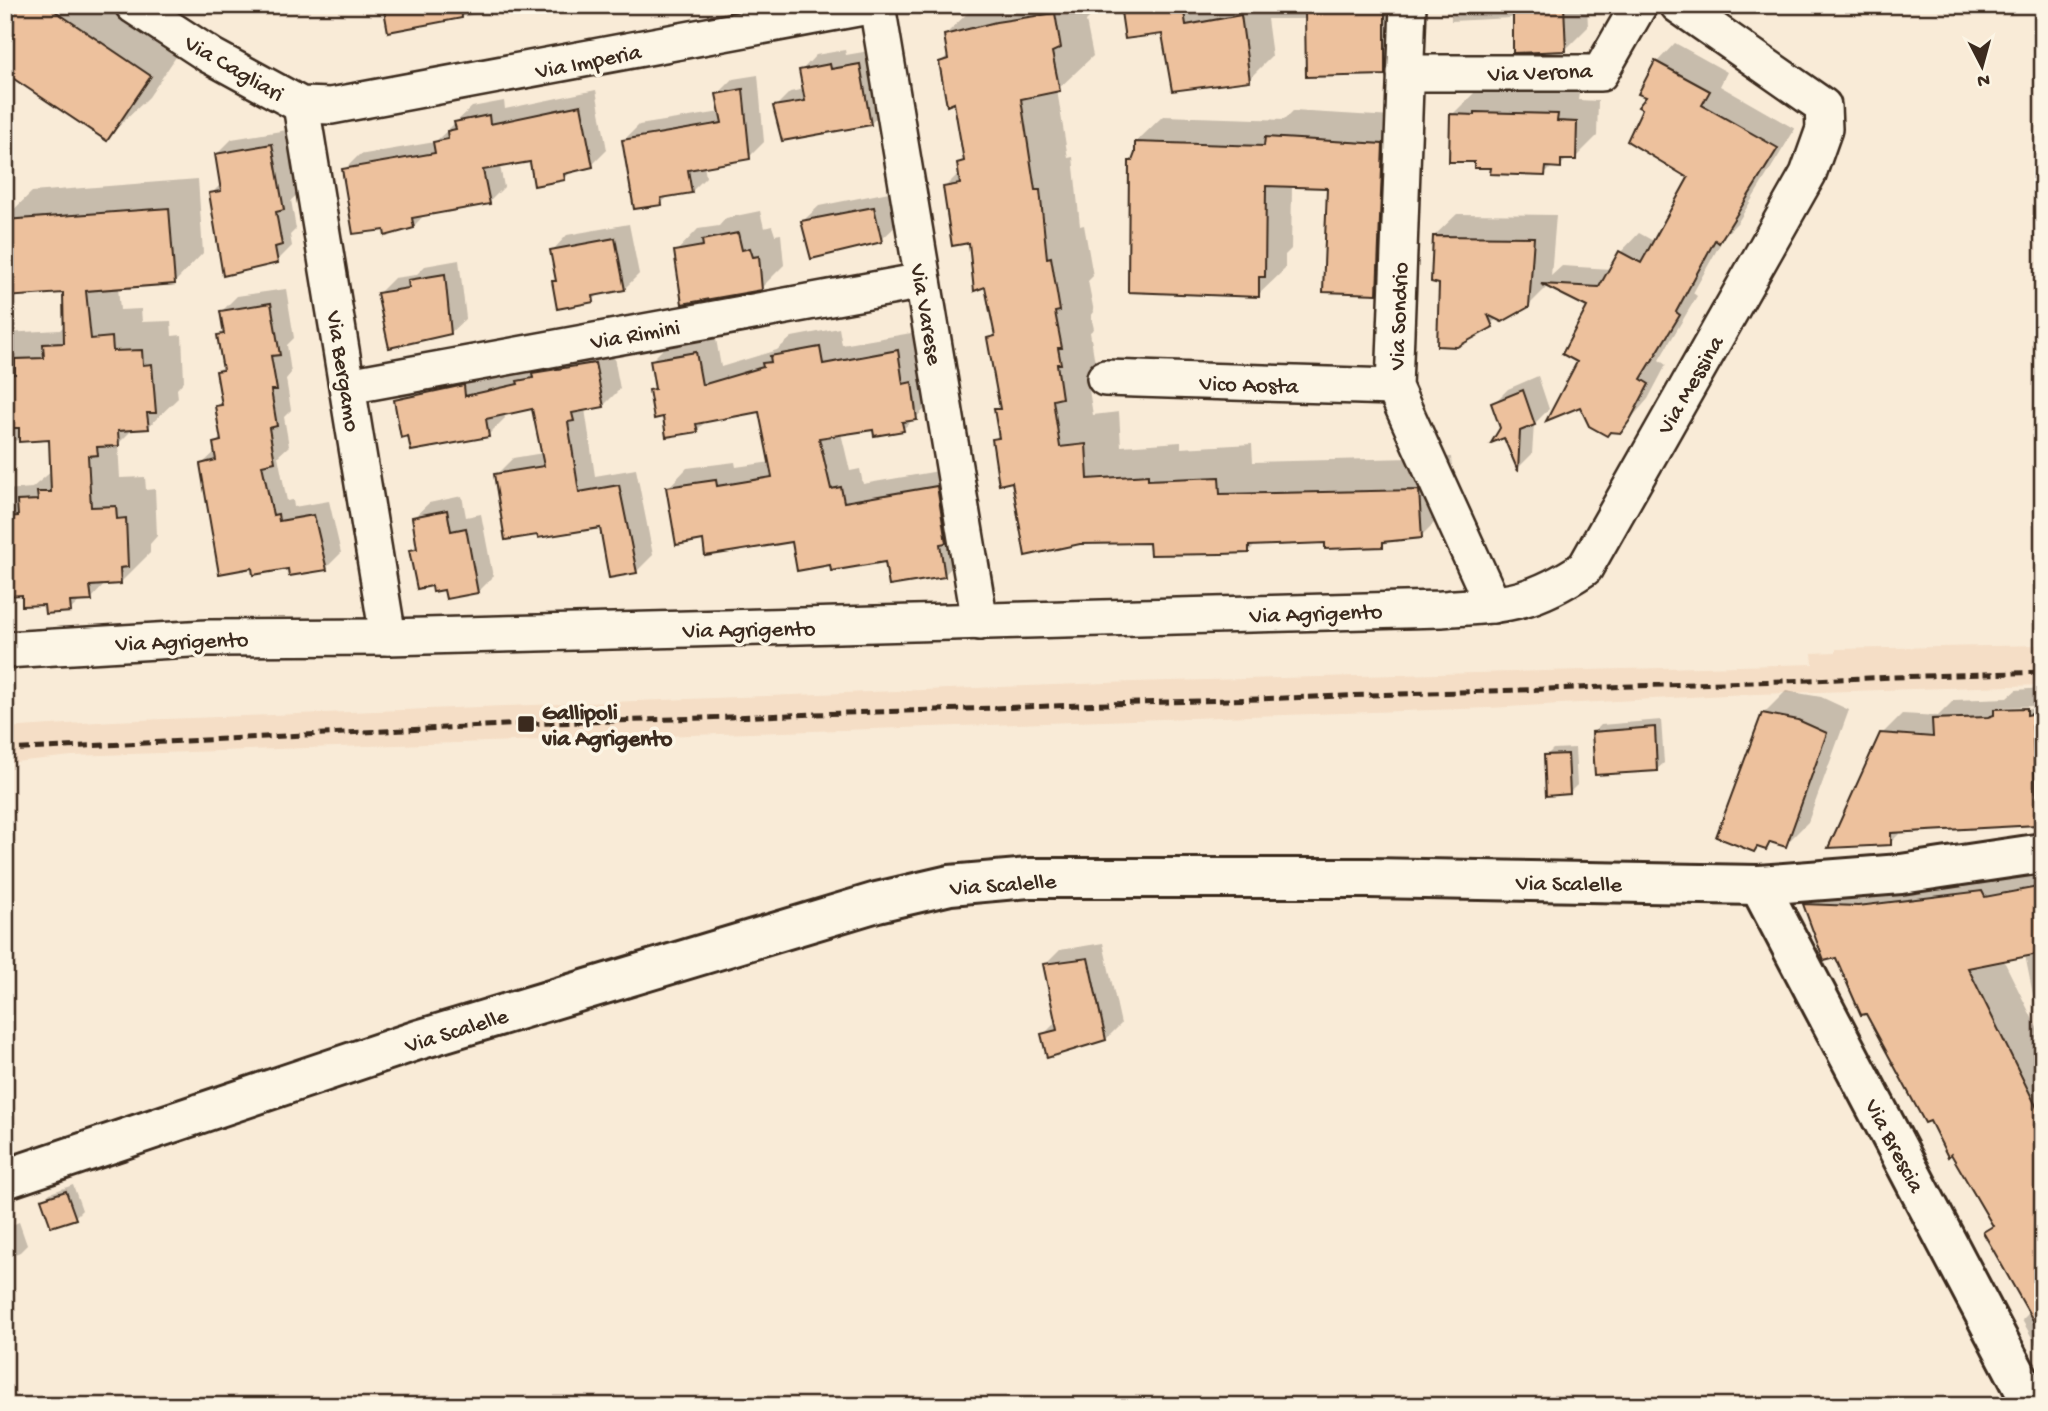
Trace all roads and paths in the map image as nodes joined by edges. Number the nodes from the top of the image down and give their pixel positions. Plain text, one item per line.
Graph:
1 (133, 5) edge
2 (875, 5) edge
3 (1408, 5) edge
4 (1639, 5) edge
5 (1678, 5) edge
6 (1405, 74) junction
7 (301, 105) junction
8 (923, 281) junction
9 (1105, 378) dead end
10 (348, 386) junction
11 (1394, 387) junction
12 (1493, 605) junction
13 (980, 622) junction
14 (388, 637) junction
15 (5, 650) edge
16 (2043, 853) edge
17 (1759, 885) junction
18 (5, 1179) edge
19 (2034, 1406) edge

1 - 7 street, Via Cagliari
2 - 7 street, Via Imperia
2 - 8 street, Via Varese
3 - 6 street, Via Sondrio
4 - 6 street, Via Verona
5 - 12 street, Via Messina
6 - 11 street, Via Sondrio
7 - 10 street, Via Bergamo
8 - 10 street, Via Rimini
8 - 13 street, Via Varese
9 - 11 street, Vico Aosta
10 - 14 street, Via Bergamo
11 - 12 street, Via Sondrio
12 - 13 street, Via Agrigento
13 - 14 street, Via Agrigento
14 - 15 street, Via Agrigento
16 - 17 main road, Via Scalelle
17 - 18 main road, Via Scalelle
17 - 19 main road, Via Brescia

